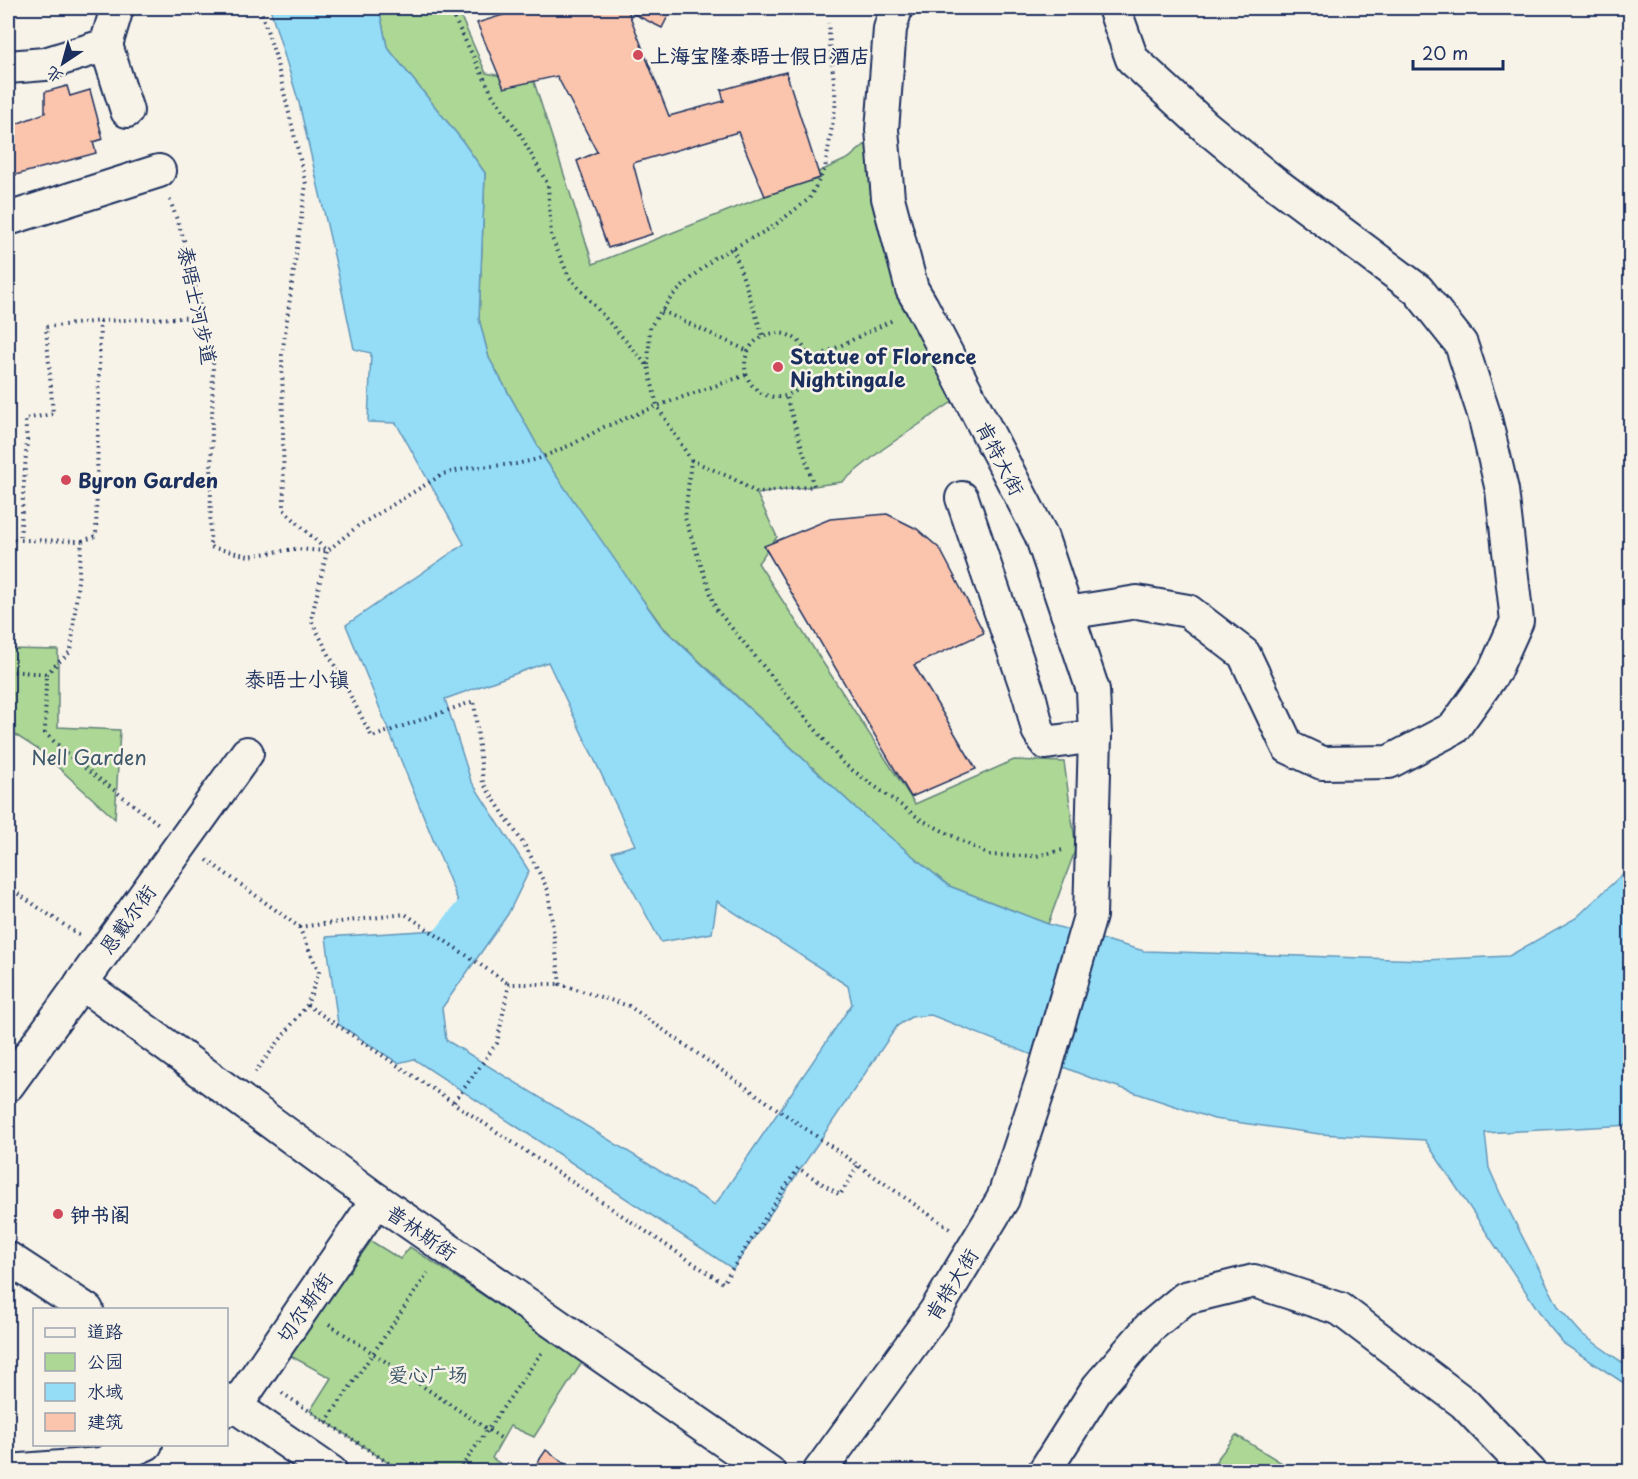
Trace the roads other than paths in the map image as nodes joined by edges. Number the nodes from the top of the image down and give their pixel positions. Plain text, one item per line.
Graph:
1 (117, 8) edge
2 (896, 8) edge
3 (1114, 8) edge
4 (106, 45) junction
5 (8, 67) edge
6 (127, 111) dead end
7 (159, 171) road end
8 (8, 219) edge
9 (962, 498) dead end
10 (1067, 613) junction
11 (1095, 736) junction
12 (246, 753) dead end
13 (81, 983) junction
14 (8, 1085) edge
15 (377, 1200) junction
16 (8, 1258) edge
17 (84, 1308) edge
18 (230, 1406) edge
19 (142, 1446) edge
20 (8, 1471) edge
21 (331, 1472) edge
22 (769, 1472) edge
23 (819, 1472) edge
24 (1044, 1472) edge
25 (1530, 1472) edge

1 - 4 street
2 - 10 street, 肯特大街
3 - 10 street
4 - 5 street
4 - 6 street
7 - 8 street
9 - 11 street
10 - 11 street, 肯特大街
11 - 23 street, 肯特大街
12 - 13 street, 恩戴尔街
13 - 14 street, 恩戴尔街
13 - 15 street, 普林斯街
15 - 18 street, 切尔斯街
15 - 22 street, 普林斯街
16 - 17 street
18 - 21 street
19 - 20 street
24 - 25 street

